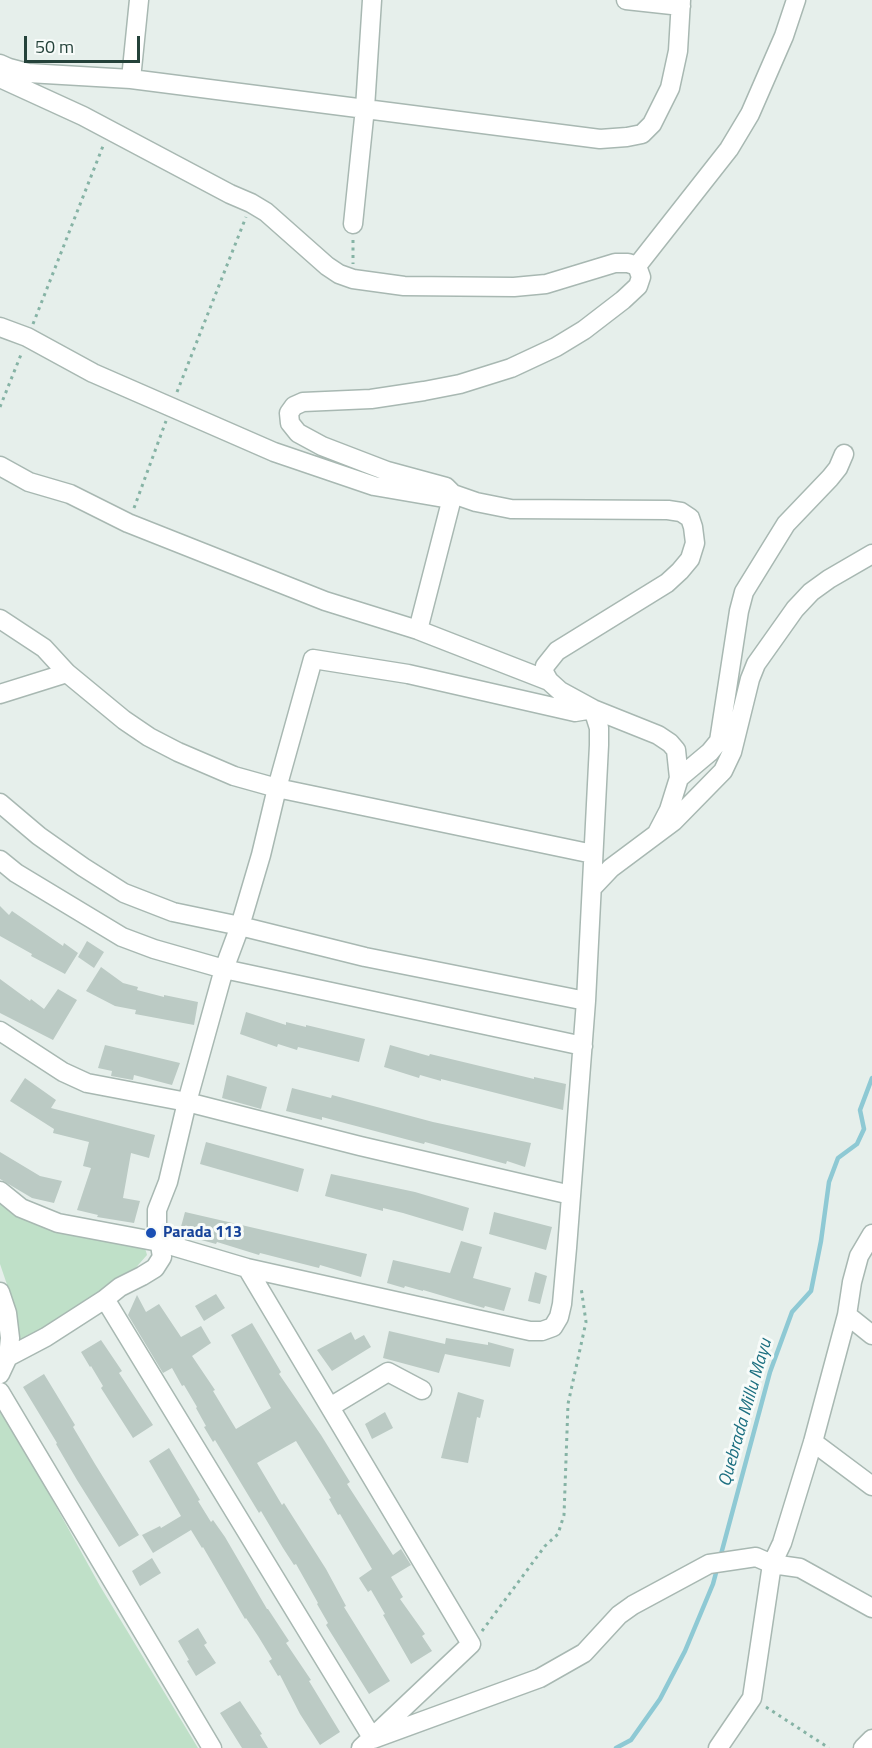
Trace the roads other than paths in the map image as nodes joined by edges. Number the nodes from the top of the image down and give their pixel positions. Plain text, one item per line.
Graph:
1 (140, 0) edge
2 (372, 0) edge
3 (626, 0) edge
4 (796, 0) edge
5 (681, 3) edge
6 (0, 64) edge
7 (0, 78) edge
8 (130, 79) junction
9 (365, 108) junction
10 (353, 224) road end
11 (637, 266) junction
12 (0, 327) edge
13 (844, 454) dead end
14 (0, 466) edge
15 (453, 494) junction
16 (872, 554) edge
17 (0, 619) edge
18 (418, 630) junction
19 (67, 673) junction
20 (549, 681) junction
21 (0, 694) edge
22 (593, 709) junction
23 (680, 778) junction
24 (277, 788) junction
25 (0, 803) edge
26 (657, 832) junction
27 (594, 854) junction
28 (0, 860) edge
29 (593, 886) junction
30 (240, 926) junction
31 (224, 969) junction
32 (586, 1001) junction
33 (0, 1031) edge
34 (583, 1046) junction
35 (187, 1102) junction
36 (0, 1191) edge
37 (571, 1195) junction
38 (872, 1234) edge
39 (159, 1242) junction
40 (247, 1268) junction
41 (0, 1292) edge
42 (105, 1299) junction
43 (847, 1315) junction
44 (872, 1335) edge
45 (8, 1357) junction
46 (0, 1374) edge
47 (422, 1390) dead end
48 (0, 1392) edge
49 (330, 1407) junction
50 (813, 1442) junction
51 (872, 1486) edge
52 (772, 1564) junction
53 (872, 1608) edge
54 (872, 1739) edge
55 (367, 1744) edge
56 (212, 1748) edge
57 (718, 1748) edge
58 (864, 1748) edge

1 - 8 street
2 - 9 street
3 - 5 street
4 - 11 street
5 - 9 street
6 - 8 street
7 - 11 street
8 - 9 street
9 - 10 street
11 - 15 street
12 - 15 street
13 - 23 street
14 - 18 street
15 - 18 street
15 - 20 street
16 - 26 street
17 - 19 street
18 - 20 street
19 - 21 street
19 - 24 street
20 - 22 street
22 - 23 street
22 - 24 street
22 - 27 street
23 - 26 street
24 - 27 street
24 - 30 street
25 - 30 street
26 - 29 street
27 - 29 street
28 - 31 street
29 - 32 street
30 - 31 street
30 - 32 street
31 - 34 street
31 - 35 street
32 - 34 street
33 - 35 street
34 - 37 street
35 - 37 street
35 - 39 street
36 - 39 street
37 - 40 street
38 - 43 street
39 - 40 street
39 - 42 street
40 - 49 street
41 - 45 street
42 - 45 street
42 - 55 street
43 - 44 street
43 - 50 street
45 - 46 street
47 - 49 street
48 - 56 street
49 - 55 street
50 - 51 street
50 - 52 street
52 - 53 street
52 - 55 street
52 - 57 street
54 - 58 street

